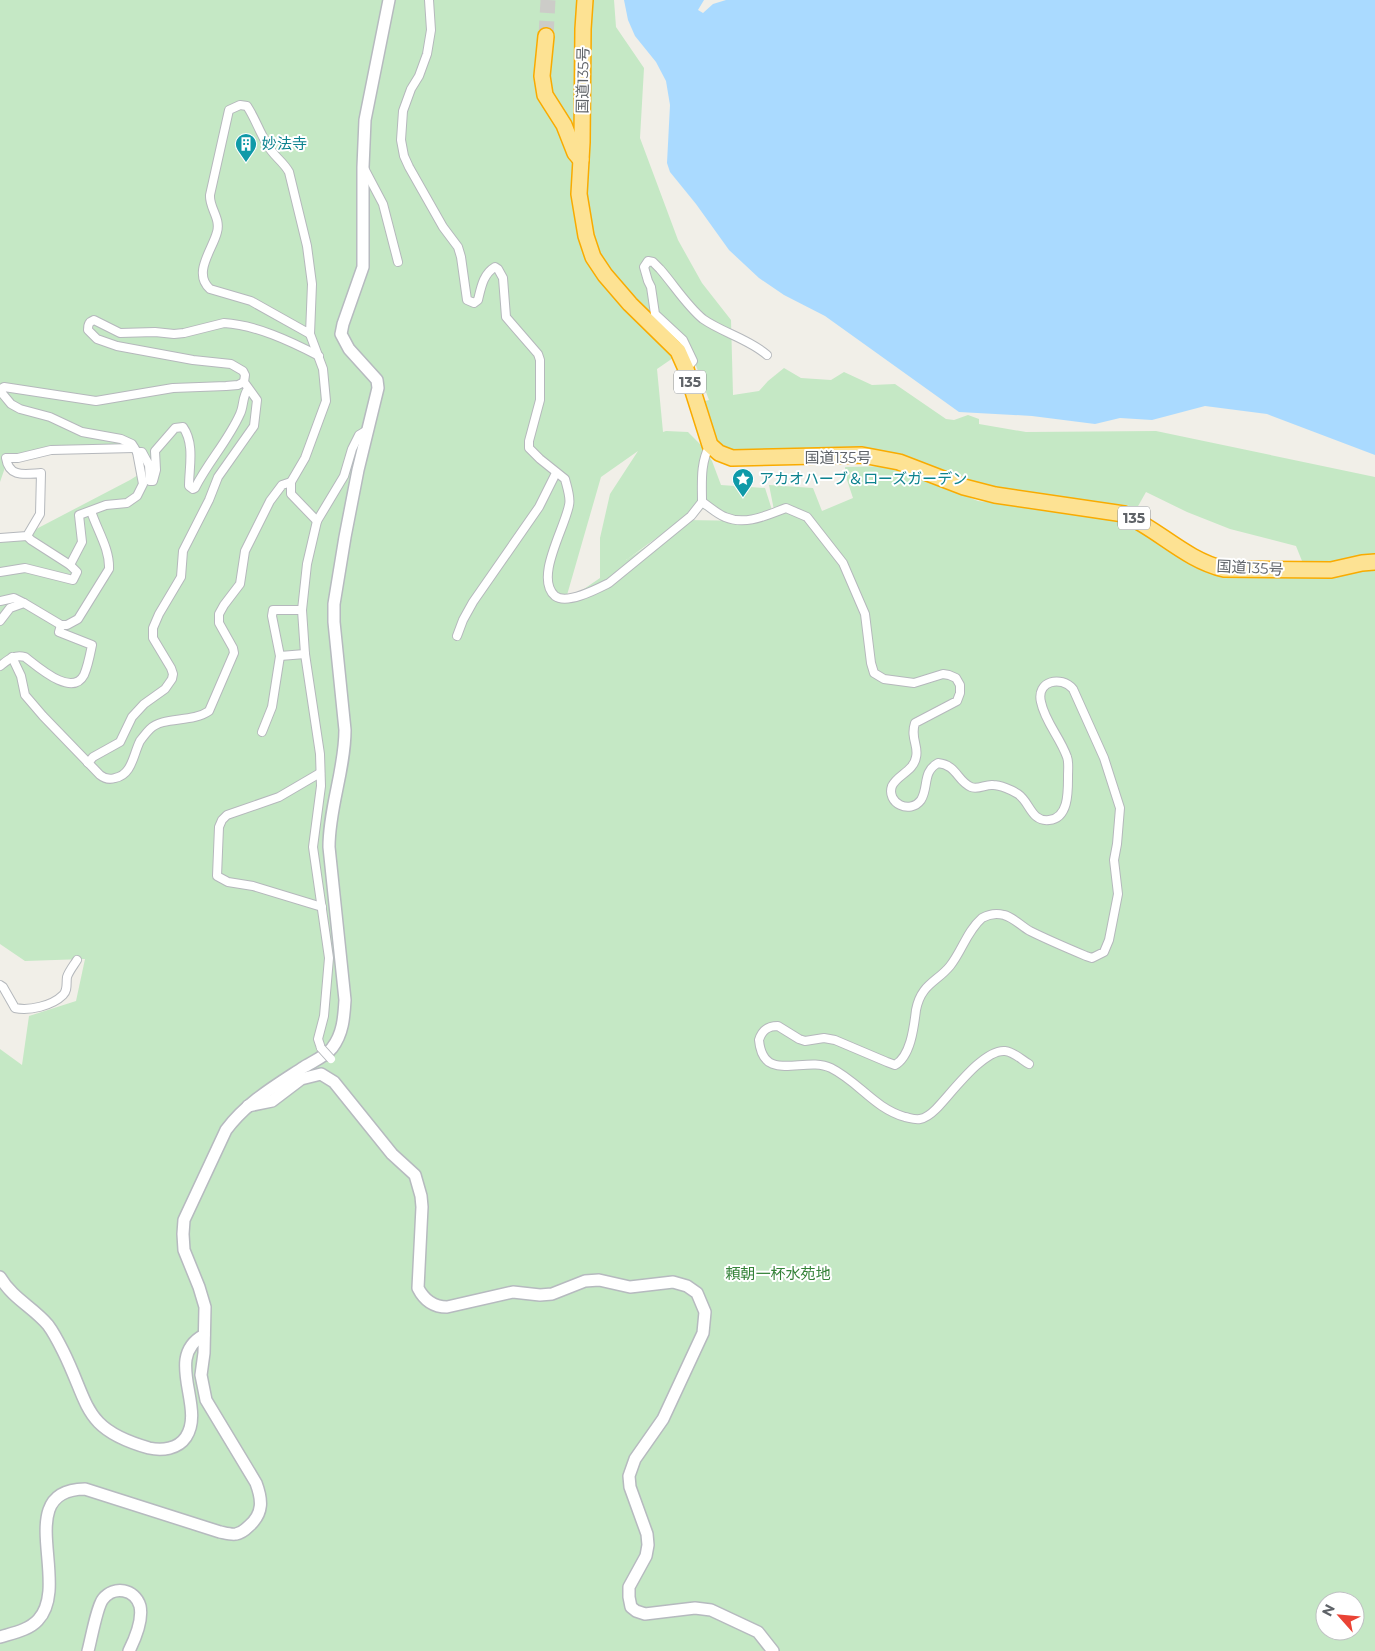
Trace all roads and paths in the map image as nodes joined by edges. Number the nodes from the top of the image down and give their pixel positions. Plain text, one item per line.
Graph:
1 (389, 0) edge
2 (429, 0) edge
3 (585, 0) edge
4 (546, 36) tunnel mouth
5 (581, 160) junction
6 (363, 167) junction
7 (398, 262) dead end
8 (310, 334) junction
9 (767, 355) dead end
10 (319, 356) junction
11 (686, 369) junction
12 (244, 382) junction
13 (248, 389) junction
14 (369, 429) junction
15 (710, 445) junction
16 (136, 450) junction
17 (3, 456) edge
18 (556, 473) junction
19 (291, 482) junction
20 (702, 502) junction
21 (91, 512) junction
22 (317, 521) junction
23 (27, 536) junction
24 (0, 538) edge
25 (1371, 561) edge
26 (70, 565) junction
27 (0, 572) edge
28 (0, 601) edge
29 (24, 603) junction
30 (302, 610) junction
31 (0, 621) edge
32 (61, 625) junction
33 (458, 636) dead end
34 (305, 654) junction
35 (280, 656) junction
36 (12, 657) junction
37 (0, 666) edge
38 (262, 732) dead end
39 (88, 763) junction
40 (320, 773) junction
41 (322, 907) junction
42 (77, 960) dead end
43 (0, 985) edge
44 (331, 1059) dead end
45 (1028, 1064) dead end
46 (248, 1106) junction
47 (0, 1277) edge
48 (204, 1335) junction
49 (0, 1637) edge
50 (88, 1651) edge
51 (128, 1651) edge
52 (772, 1651) edge

1 - 6 street
2 - 18 street
3 - 5 highway, 国道135号 / 135
4 - 5 highway, 国道135号
5 - 11 highway, 国道135号 / 135
6 - 7 street
6 - 14 street
8 - 8 street
8 - 10 street
9 - 11 street
10 - 12 street
10 - 19 street
11 - 15 highway, 国道135号 / 135
12 - 13 street
12 - 16 street
13 - 16 street
13 - 39 street
14 - 22 street
14 - 46 street
15 - 20 street
15 - 25 highway, 国道135号 / 135
16 - 17 street
16 - 21 street
17 - 23 street
18 - 20 street
18 - 33 street
19 - 22 street
19 - 39 street
20 - 45 street
21 - 26 street
21 - 32 street
22 - 30 street
23 - 24 street
23 - 26 street
26 - 27 street
28 - 29 street
29 - 31 street
29 - 32 street
30 - 34 street
30 - 35 street
32 - 36 street
34 - 35 street
34 - 40 street
35 - 38 street
36 - 37 street
36 - 39 street
40 - 41 street
40 - 41 street
41 - 44 street, bridge
42 - 43 street
46 - 48 street
46 - 52 street
47 - 48 street
48 - 49 street
50 - 51 street

